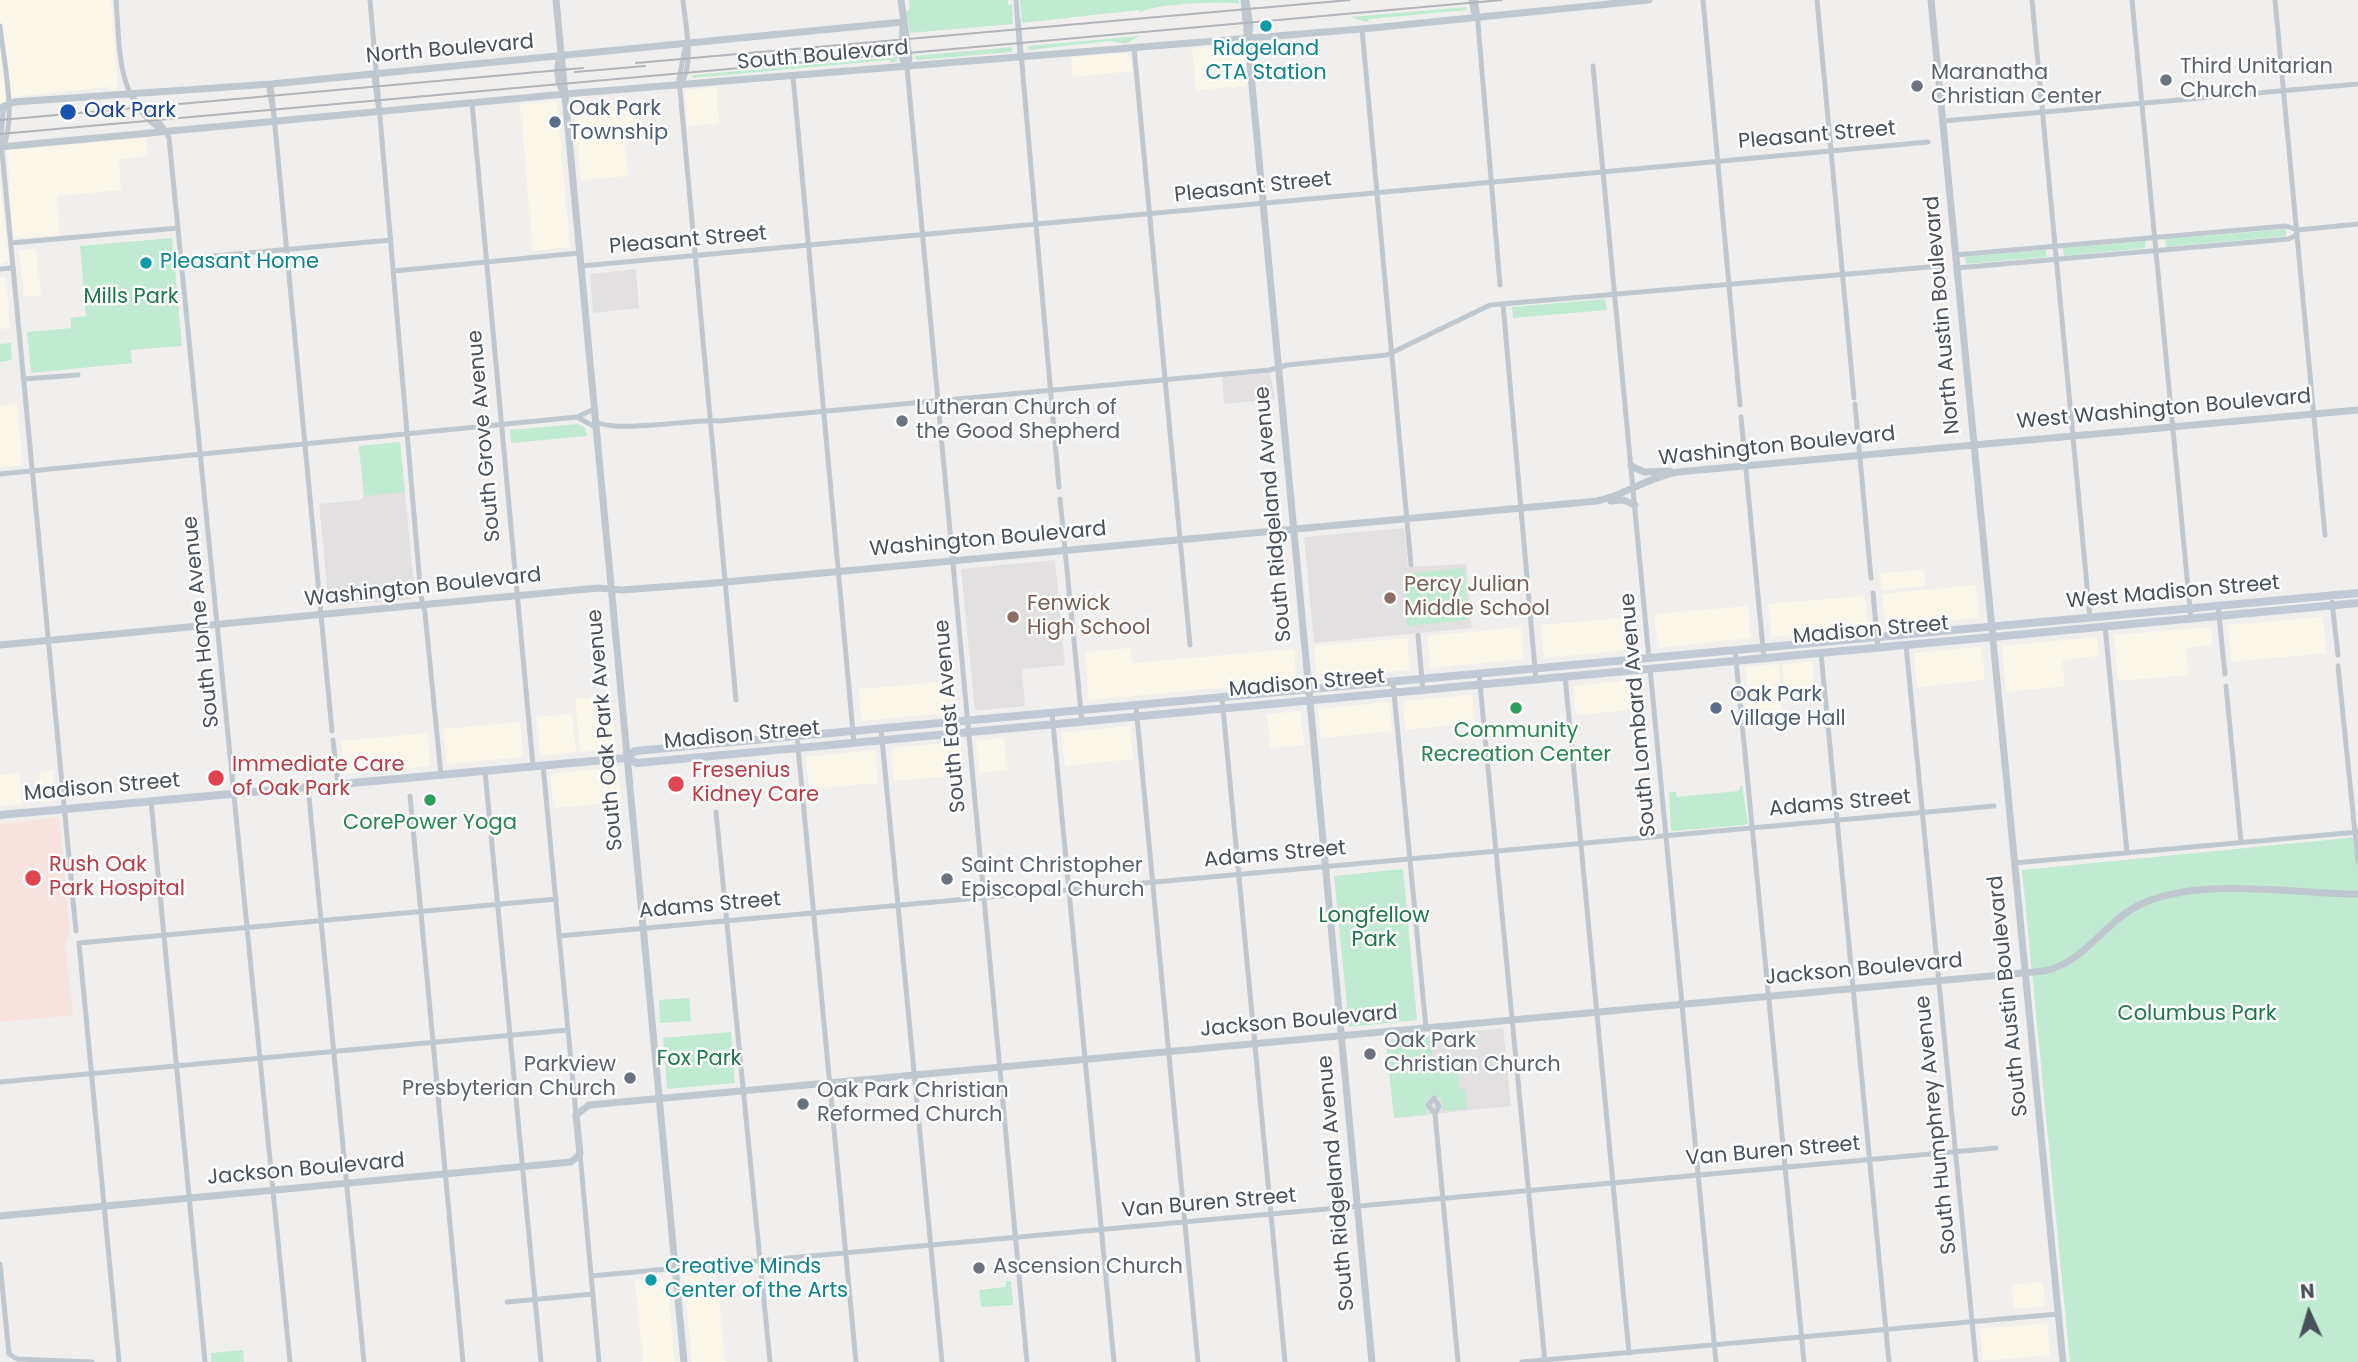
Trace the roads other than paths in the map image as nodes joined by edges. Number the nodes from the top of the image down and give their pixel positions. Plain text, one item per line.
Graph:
1 (116, 0) edge
2 (370, 0) edge
3 (556, 0) edge
4 (683, 0) edge
5 (901, 0) edge
6 (1016, 0) edge
7 (1245, 0) edge
8 (1474, 0) edge
9 (1649, 0) edge
10 (1703, 0) edge
11 (1817, 0) edge
12 (1931, 0) edge
13 (2032, 0) edge
14 (2132, 0) edge
15 (2274, 0) edge
16 (1588, 2) edge
17 (1475, 18) junction
18 (903, 22) junction
19 (0, 26) edge
20 (1362, 29) junction
21 (1, 38) edge
22 (1248, 39) junction
23 (686, 43) junction
24 (1134, 48) junction
25 (561, 55) junction
26 (1021, 57) junction
27 (1593, 66) dead end
28 (907, 67) junction
29 (376, 74) junction
30 (793, 76) junction
31 (271, 84) junction
32 (681, 84) junction
33 (2358, 84) edge
34 (2283, 91) junction
35 (129, 94) junction
36 (565, 94) junction
37 (472, 103) junction
38 (2142, 103) junction
39 (3, 106) edge
40 (379, 111) junction
41 (2042, 112) junction
42 (275, 120) junction
43 (1943, 121) junction
44 (164, 132) junction
45 (1928, 142) dead end
46 (1, 147) edge
47 (1831, 151) junction
48 (1718, 162) junction
49 (1603, 172) junction
50 (1491, 182) junction
51 (1377, 192) junction
52 (1264, 203) junction
53 (1150, 214) junction
54 (2358, 224) edge
55 (1037, 225) junction
56 (178, 228) junction
57 (2298, 230) junction
58 (922, 235) junction
59 (2155, 238) junction
60 (391, 240) junction
61 (11, 243) junction
62 (809, 245) junction
63 (2055, 247) junction
64 (286, 250) junction
65 (2156, 251) junction
66 (579, 253) junction
67 (695, 256) junction
68 (1955, 256) junction
69 (181, 259) junction
70 (2056, 260) junction
71 (486, 262) junction
72 (580, 266) junction
73 (1941, 266) dead end
74 (13, 268) junction
75 (1956, 268) junction
76 (0, 269) edge
77 (394, 271) junction
78 (1843, 275) junction
79 (1729, 284) junction
80 (1500, 285) dead end
81 (1615, 294) junction
82 (1503, 304) junction
83 (1392, 352) junction
84 (1278, 367) junction
85 (78, 374) dead end
86 (23, 379) junction
87 (1166, 380) junction
88 (1052, 390) junction
89 (937, 401) junction
90 (1740, 405) dead end
91 (594, 409) junction
92 (2358, 410) edge
93 (824, 412) junction
94 (2314, 414) junction
95 (577, 417) junction
96 (1741, 417) dead end
97 (710, 421) junction
98 (502, 424) junction
99 (595, 427) junction
100 (616, 427) junction
101 (2173, 427) junction
102 (408, 433) junction
103 (2073, 436) junction
104 (305, 444) junction
105 (1973, 445) junction
106 (201, 454) junction
107 (1859, 455) junction
108 (1631, 466) junction
109 (1746, 466) junction
110 (32, 471) junction
111 (1678, 472) junction
112 (0, 474) edge
113 (1059, 487) dead end
114 (1633, 487) junction
115 (1060, 499) dead end
116 (1597, 501) junction
117 (1635, 505) junction
118 (1521, 508) junction
119 (1407, 519) junction
120 (1293, 529) junction
121 (2325, 536) dead end
122 (1181, 540) junction
123 (1065, 550) junction
124 (952, 561) junction
125 (1411, 565) dead end
126 (838, 571) junction
127 (1871, 578) dead end
128 (725, 582) junction
129 (610, 589) junction
130 (1873, 593) dead end
131 (2358, 593) edge
132 (517, 595) junction
133 (2332, 596) junction
134 (2358, 603) edge
135 (424, 604) junction
136 (2218, 606) junction
137 (2333, 606) junction
138 (2190, 609) junction
139 (322, 616) junction
140 (2219, 616) junction
141 (2104, 617) junction
142 (2090, 618) junction
143 (2191, 619) junction
144 (218, 625) junction
145 (1990, 627) junction
146 (2105, 627) junction
147 (1418, 635) dead end
148 (1905, 635) junction
149 (1877, 637) junction
150 (1991, 637) junction
151 (49, 641) junction
152 (1820, 643) junction
153 (0, 645) edge
154 (1190, 645) dead end
155 (1906, 646) junction
156 (1763, 648) junction
157 (1878, 648) junction
158 (1735, 650) junction
159 (1821, 653) junction
160 (2338, 655) dead end
161 (1649, 658) junction
162 (1764, 659) junction
163 (1736, 661) junction
164 (1564, 666) junction
165 (2339, 666) dead end
166 (1535, 669) junction
167 (1650, 669) junction
168 (1479, 674) junction
169 (2225, 674) dead end
170 (1565, 678) junction
171 (1422, 680) junction
172 (1536, 680) junction
173 (1393, 682) junction
174 (1480, 686) junction
175 (2226, 687) dead end
176 (1308, 690) junction
177 (1423, 691) junction
178 (1395, 694) junction
179 (1222, 698) junction
180 (736, 700) dead end
181 (1309, 701) junction
182 (1136, 706) junction
183 (1081, 710) junction
184 (1223, 710) junction
185 (1052, 713) junction
186 (1138, 718) junction
187 (967, 721) junction
188 (1082, 723) junction
189 (1053, 725) junction
190 (881, 729) junction
191 (332, 731) dead end
192 (853, 732) junction
193 (968, 732) junction
194 (797, 737) junction
195 (333, 740) dead end
196 (882, 741) junction
197 (854, 743) junction
198 (798, 748) junction
199 (626, 758) junction
200 (543, 765) junction
201 (533, 766) junction
202 (485, 771) junction
203 (441, 775) junction
204 (338, 784) junction
205 (308, 787) junction
206 (235, 793) junction
207 (410, 796) dead end
208 (150, 801) junction
209 (1994, 806) dead end
210 (65, 809) junction
211 (716, 812) dead end
212 (1922, 813) junction
213 (0, 815) edge
214 (1837, 820) junction
215 (1753, 828) junction
216 (2356, 832) edge
217 (1666, 836) junction
218 (2241, 842) junction
219 (1581, 843) junction
220 (1496, 851) junction
221 (2127, 853) junction
222 (1410, 859) junction
223 (2358, 862) edge
224 (2014, 863) junction
225 (1325, 867) junction
226 (1239, 874) junction
227 (1153, 882) junction
228 (1069, 890) junction
229 (2358, 894) edge
230 (984, 897) junction
231 (555, 899) junction
232 (498, 904) junction
233 (898, 905) junction
234 (421, 911) junction
235 (813, 913) junction
236 (321, 920) junction
237 (728, 920) junction
238 (248, 927) junction
239 (643, 928) junction
240 (76, 932) dead end
241 (164, 935) junction
242 (559, 936) junction
243 (2024, 974) junction
244 (1938, 981) junction
245 (1853, 988) junction
246 (1769, 996) junction
247 (1682, 1004) junction
248 (1597, 1012) junction
249 (1513, 1020) junction
250 (1426, 1028) junction
251 (568, 1030) junction
252 (1341, 1035) junction
253 (510, 1036) junction
254 (433, 1043) junction
255 (1255, 1043) junction
256 (1169, 1051) junction
257 (334, 1052) junction
258 (261, 1058) junction
259 (1085, 1059) junction
260 (176, 1066) junction
261 (999, 1067) junction
262 (91, 1074) junction
263 (915, 1074) junction
264 (0, 1082) edge
265 (829, 1083) junction
266 (744, 1091) junction
267 (659, 1099) junction
268 (577, 1112) junction
269 (1435, 1115) dead end
270 (1996, 1148) dead end
271 (1955, 1151) junction
272 (579, 1156) junction
273 (1870, 1159) junction
274 (523, 1167) junction
275 (1785, 1167) junction
276 (446, 1174) junction
277 (1699, 1175) junction
278 (1613, 1183) junction
279 (346, 1184) junction
280 (1529, 1190) junction
281 (274, 1191) junction
282 (1443, 1198) junction
283 (189, 1199) junction
284 (104, 1206) junction
285 (1357, 1206) junction
286 (1272, 1214) junction
287 (1, 1215) edge
288 (1185, 1222) junction
289 (1101, 1230) junction
290 (1016, 1237) junction
291 (931, 1245) junction
292 (845, 1253) junction
293 (760, 1261) junction
294 (0, 1264) edge
295 (676, 1269) junction
296 (592, 1276) junction
297 (593, 1294) junction
298 (535, 1300) junction
299 (507, 1302) dead end
300 (2058, 1314) junction
301 (1972, 1322) junction
302 (1886, 1329) junction
303 (1802, 1337) junction
304 (1715, 1345) junction
305 (1629, 1353) junction
306 (1544, 1361) edge
307 (92, 1362) edge
308 (118, 1362) edge
309 (205, 1362) edge
310 (290, 1362) edge
311 (364, 1362) edge
312 (463, 1362) edge
313 (541, 1362) edge
314 (599, 1362) edge
315 (684, 1362) edge
316 (770, 1362) edge
317 (856, 1362) edge
318 (942, 1362) edge
319 (1027, 1362) edge
320 (1114, 1362) edge
321 (1198, 1362) edge
322 (1285, 1362) edge
323 (1372, 1362) edge
324 (1458, 1362) edge
325 (1522, 1362) edge
326 (1717, 1362) edge
327 (1804, 1362) edge
328 (1889, 1362) edge
329 (1976, 1362) edge
330 (2063, 1362) edge

1 - 35 street
2 - 29 street
3 - 25 street, South Oak Park Avenue
4 - 23 street
5 - 18 street
6 - 26 street
7 - 22 street, South Ridgeland Avenue
8 - 17 street
9 - 16 street, South Boulevard
10 - 48 street
11 - 47 street
12 - 43 street, North Austin Boulevard
13 - 41 street
14 - 38 street
15 - 34 street
16 - 17 street, South Boulevard
17 - 20 street, South Boulevard
17 - 50 street
18 - 23 street, North Boulevard
18 - 28 street
19 - 21 street
20 - 22 street, South Boulevard
20 - 51 street
21 - 39 street
22 - 24 street, South Boulevard
22 - 52 street, South Ridgeland Avenue
23 - 25 street, North Boulevard
23 - 32 street
24 - 26 street, South Boulevard
24 - 53 street
25 - 29 street, North Boulevard
25 - 36 street, South Oak Park Avenue
26 - 28 street, South Boulevard
26 - 55 street
27 - 49 street, South Lombard Avenue
28 - 30 street, South Boulevard
28 - 58 street, South East Avenue
29 - 31 street, North Boulevard
29 - 40 street
30 - 32 street, South Boulevard
30 - 62 street
31 - 35 street, North Boulevard
31 - 42 street
32 - 36 street, South Boulevard
32 - 67 street
33 - 34 street
34 - 38 street
34 - 57 street
35 - 39 street, North Boulevard
35 - 44 street, South Home Avenue
36 - 37 street, South Boulevard
36 - 66 street, South Oak Park Avenue
37 - 40 street, South Boulevard
37 - 71 street, South Grove Avenue
38 - 41 street
38 - 59 street
39 - 46 street
40 - 42 street, South Boulevard
40 - 60 street
41 - 43 street
41 - 63 street
42 - 44 street, South Boulevard
42 - 64 street
43 - 68 street, North Austin Boulevard
44 - 46 street, South Boulevard
44 - 56 street, South Home Avenue
45 - 47 street, Pleasant Street
46 - 61 street
47 - 48 street, Pleasant Street
47 - 78 street
48 - 49 street, Pleasant Street
48 - 79 street
49 - 50 street, Pleasant Street
49 - 81 street, South Lombard Avenue
50 - 51 street, Pleasant Street
50 - 80 street
51 - 52 street, Pleasant Street
51 - 83 street
52 - 53 street, Pleasant Street
52 - 84 street, South Ridgeland Avenue
53 - 55 street, Pleasant Street
53 - 87 street
54 - 57 street
55 - 58 street, Pleasant Street
55 - 88 street
56 - 61 street
56 - 69 street, South Home Avenue
57 - 59 street
57 - 65 street
57 - 94 street
58 - 62 street, Pleasant Street
58 - 89 street, South East Avenue
59 - 63 street
59 - 65 street
60 - 64 street
60 - 77 street
61 - 74 street
62 - 67 street, Pleasant Street
62 - 93 street
63 - 68 street
63 - 70 street
64 - 69 street
64 - 104 street
65 - 70 street
65 - 101 street
66 - 71 street, Pleasant Street
66 - 72 street, South Oak Park Avenue
67 - 72 street, Pleasant Street
67 - 97 street
68 - 75 street, North Austin Boulevard
69 - 106 street, South Home Avenue
70 - 75 street
70 - 103 street
71 - 77 street, Pleasant Street
71 - 98 street, South Grove Avenue
72 - 91 street, South Oak Park Avenue
73 - 78 street
74 - 76 street
74 - 86 street
75 - 105 street, North Austin Boulevard
77 - 102 street
78 - 79 street
78 - 107 street
79 - 81 street
79 - 90 street
81 - 82 street
81 - 108 street, South Lombard Avenue
82 - 83 street
82 - 118 street
83 - 84 street
83 - 119 street
84 - 87 street
84 - 120 street, South Ridgeland Avenue
85 - 86 street
86 - 110 street
87 - 88 street
87 - 122 street
88 - 89 street
88 - 113 street
89 - 93 street
89 - 124 street, South East Avenue
91 - 95 street
91 - 99 street, South Oak Park Avenue
92 - 94 street, West Washington Boulevard
93 - 97 street
93 - 126 street
94 - 101 street, West Washington Boulevard
94 - 121 street
95 - 98 street
95 - 99 street
96 - 109 street
97 - 100 street
97 - 128 street
98 - 102 street
98 - 132 street, South Grove Avenue
99 - 100 street
99 - 100 street
99 - 129 street, South Oak Park Avenue
101 - 103 street, West Washington Boulevard
101 - 138 street
102 - 104 street
102 - 135 street
103 - 105 street, West Washington Boulevard
103 - 142 street
104 - 106 street
104 - 139 street
105 - 107 street, Washington Boulevard
105 - 145 street, North Austin Boulevard
106 - 110 street
106 - 144 street, South Home Avenue
107 - 109 street, Washington Boulevard
107 - 127 street
108 - 111 street
108 - 114 street, South Lombard Avenue
109 - 111 street, Washington Boulevard
109 - 156 street
110 - 112 street
110 - 151 street
111 - 114 street, Washington Boulevard
114 - 116 street, Washington Boulevard
114 - 117 street, South Lombard Avenue
115 - 123 street
116 - 117 street
116 - 118 street, Washington Boulevard
117 - 161 street, South Lombard Avenue
118 - 119 street, Washington Boulevard
118 - 166 street
119 - 120 street, Washington Boulevard
119 - 125 street
120 - 122 street, Washington Boulevard
120 - 176 street, South Ridgeland Avenue
122 - 123 street, Washington Boulevard
122 - 154 street
123 - 124 street, Washington Boulevard
123 - 183 street
124 - 126 street, Washington Boulevard
124 - 187 street, South East Avenue
126 - 128 street, Washington Boulevard
126 - 192 street
128 - 129 street, Washington Boulevard
128 - 180 street
129 - 132 street, Washington Boulevard
129 - 199 street, South Oak Park Avenue
130 - 149 street
131 - 133 main road, West Madison Street
132 - 135 street, Washington Boulevard
132 - 201 street, South Grove Avenue
133 - 136 main road, West Madison Street
133 - 137 street
134 - 137 main road, West Madison Street
135 - 139 street, Washington Boulevard
135 - 203 street
136 - 138 main road, West Madison Street
136 - 140 street
137 - 140 main road, West Madison Street
137 - 160 street
138 - 141 main road, West Madison Street
138 - 143 street
139 - 144 street, Washington Boulevard
139 - 191 street
140 - 143 main road, West Madison Street
140 - 169 street
141 - 142 main road, West Madison Street
141 - 146 street
142 - 145 main road, West Madison Street
143 - 146 main road, West Madison Street
144 - 151 street, Washington Boulevard
144 - 206 street, South Home Avenue
145 - 148 main road, Madison Street
145 - 150 street, South Austin Boulevard
146 - 150 main road, West Madison Street
146 - 221 street
147 - 171 street
148 - 149 main road, Madison Street
148 - 155 street, South Humphrey Avenue
149 - 152 main road, Madison Street
149 - 157 street
150 - 155 main road, Madison Street
150 - 224 street, South Austin Boulevard
151 - 153 street, Washington Boulevard
151 - 210 street
152 - 156 main road, Madison Street
152 - 159 street
155 - 157 main road, Madison Street
155 - 212 street, South Humphrey Avenue
156 - 158 main road, Madison Street
156 - 162 street
157 - 159 main road, Madison Street
158 - 161 main road, Madison Street
158 - 163 street
159 - 162 main road, Madison Street
159 - 214 street
161 - 164 main road, Madison Street
161 - 167 street, South Lombard Avenue
162 - 163 main road, Madison Street
163 - 167 main road, Madison Street
163 - 215 street
164 - 166 main road, Madison Street
164 - 170 street
165 - 216 street
166 - 168 main road, Madison Street
166 - 172 street
167 - 170 main road, Madison Street
167 - 217 street, South Lombard Avenue
168 - 171 main road, Madison Street
168 - 174 street
170 - 172 main road, Madison Street
170 - 219 street
171 - 173 main road, Madison Street
171 - 177 street
172 - 174 main road, Madison Street
173 - 176 main road, Madison Street
173 - 178 street
174 - 177 main road, Madison Street
174 - 220 street
175 - 218 street
176 - 179 main road, Madison Street
176 - 181 street, South Ridgeland Avenue
177 - 178 main road, Madison Street
178 - 181 main road, Madison Street
178 - 222 street
179 - 182 main road, Madison Street
179 - 184 street
181 - 184 main road, Madison Street
181 - 225 street, South Ridgeland Avenue
182 - 183 main road, Madison Street
182 - 186 street
183 - 185 main road, Madison Street
183 - 188 street
184 - 186 main road, Madison Street
184 - 226 street
185 - 187 main road, Madison Street
185 - 189 street
186 - 188 main road, Madison Street
186 - 227 street
187 - 190 main road, Madison Street
187 - 193 street, South East Avenue
188 - 189 main road, Madison Street
189 - 193 main road, Madison Street
189 - 228 street
190 - 192 main road, Madison Street
190 - 196 street
192 - 194 main road, Madison Street
192 - 197 street
193 - 196 main road, Madison Street
193 - 230 street, South East Avenue
194 - 198 street
194 - 199 main road, Madison Street
195 - 204 street
196 - 197 main road, Madison Street
196 - 233 street
197 - 198 main road, Madison Street
198 - 199 main road, Madison Street
198 - 235 street
199 - 200 main road, Madison Street
199 - 239 street, South Oak Park Avenue
200 - 201 main road, Madison Street
200 - 231 street
201 - 202 main road, Madison Street
202 - 203 main road, Madison Street
202 - 232 street
203 - 204 main road, Madison Street
204 - 205 main road, Madison Street
205 - 206 main road, Madison Street
205 - 236 street
206 - 208 main road, Madison Street
206 - 238 street, South Home Avenue
207 - 234 street
208 - 210 main road, Madison Street
208 - 241 street
209 - 212 street, Adams Street
210 - 213 main road, Madison Street
210 - 240 street
211 - 237 street
212 - 214 street, Adams Street
212 - 244 street, South Humphrey Avenue
214 - 215 street, Adams Street
214 - 245 street
215 - 217 street, Adams Street
215 - 246 street
216 - 218 street
216 - 223 street
217 - 219 street, Adams Street
217 - 247 street, South Lombard Avenue
218 - 221 street
219 - 220 street, Adams Street
219 - 248 street
220 - 222 street, Adams Street
220 - 249 street
221 - 224 street
222 - 225 street, Adams Street
222 - 250 street
224 - 243 street, South Austin Boulevard
225 - 226 street, Adams Street
225 - 252 street, South Ridgeland Avenue
226 - 227 street, Adams Street
226 - 255 street
227 - 228 street, Adams Street
227 - 256 street
228 - 230 street, Adams Street
228 - 259 street
229 - 243 street, Jackson Boulevard
230 - 233 street, Adams Street
230 - 261 street, South East Avenue
231 - 232 street
231 - 242 street
232 - 234 street
232 - 253 street
233 - 235 street, Adams Street
233 - 263 street
234 - 236 street
234 - 254 street
235 - 237 street, Adams Street
235 - 265 street
236 - 238 street
236 - 257 street
237 - 239 street, Adams Street
237 - 266 street
238 - 241 street
238 - 258 street, South Home Avenue
239 - 242 street, Adams Street
239 - 267 street, South Oak Park Avenue
241 - 260 street
241 - 262 street
242 - 251 street
243 - 244 street, Jackson Boulevard
243 - 300 street, South Austin Boulevard
244 - 245 street, Jackson Boulevard
244 - 271 street, South Humphrey Avenue
245 - 246 street, Jackson Boulevard
245 - 273 street
246 - 247 street, Jackson Boulevard
246 - 275 street
247 - 248 street, Jackson Boulevard
247 - 277 street, South Lombard Avenue
248 - 249 street, Jackson Boulevard
248 - 278 street
249 - 250 street, Jackson Boulevard
249 - 280 street
250 - 252 street, Jackson Boulevard
251 - 253 street
251 - 268 street
252 - 255 street, Jackson Boulevard
252 - 285 street, South Ridgeland Avenue
253 - 254 street
253 - 274 street
254 - 257 street
254 - 276 street
255 - 256 street, Jackson Boulevard
255 - 286 street
256 - 259 street, Jackson Boulevard
256 - 288 street
257 - 258 street
257 - 279 street
258 - 260 street
258 - 281 street, South Home Avenue
259 - 261 street, Jackson Boulevard
259 - 289 street
260 - 262 street
260 - 283 street
261 - 263 street, Jackson Boulevard
261 - 290 street, South East Avenue
262 - 264 street
262 - 284 street
263 - 265 street, Jackson Boulevard
263 - 291 street
265 - 266 street, Jackson Boulevard
265 - 292 street
266 - 267 street, Jackson Boulevard
266 - 293 street
267 - 268 street, Jackson Boulevard
267 - 295 street, South Oak Park Avenue
268 - 272 street
269 - 282 street
270 - 271 street, Van Buren Street
271 - 273 street, Van Buren Street
271 - 301 street, South Humphrey Avenue
272 - 274 street, Jackson Boulevard
272 - 296 street
273 - 275 street, Van Buren Street
273 - 302 street
274 - 276 street, Jackson Boulevard
274 - 298 street
275 - 277 street, Van Buren Street
275 - 303 street
276 - 279 street, Jackson Boulevard
276 - 312 street
277 - 278 street, Van Buren Street
277 - 304 street, South Lombard Avenue
278 - 280 street, Van Buren Street
278 - 305 street
279 - 281 street, Jackson Boulevard
279 - 311 street
280 - 282 street, Van Buren Street
280 - 306 street
281 - 283 street, Jackson Boulevard
281 - 310 street, South Home Avenue
282 - 285 street, Van Buren Street
282 - 324 street
283 - 284 street, Jackson Boulevard
283 - 309 street
284 - 287 street, Jackson Boulevard
284 - 308 street
285 - 286 street, Van Buren Street
285 - 323 street, South Ridgeland Avenue
286 - 288 street, Van Buren Street
286 - 322 street
288 - 289 street, Van Buren Street
288 - 321 street
289 - 290 street, Van Buren Street
289 - 320 street
290 - 291 street, Van Buren Street
290 - 319 street, South East Avenue
291 - 292 street, Van Buren Street
291 - 318 street
292 - 293 street, Van Buren Street
292 - 317 street
293 - 295 street, Van Buren Street
293 - 316 street
294 - 307 street
295 - 296 street, Van Buren Street
295 - 315 street, South Oak Park Avenue
296 - 297 street
297 - 298 street
297 - 314 street
298 - 299 street
298 - 313 street
300 - 301 street
300 - 330 street, South Austin Boulevard
301 - 302 street
301 - 329 street, South Humphrey Avenue
302 - 303 street
302 - 328 street
303 - 304 street
303 - 327 street
304 - 305 street
304 - 326 street, South Lombard Avenue
305 - 306 street
306 - 325 street

